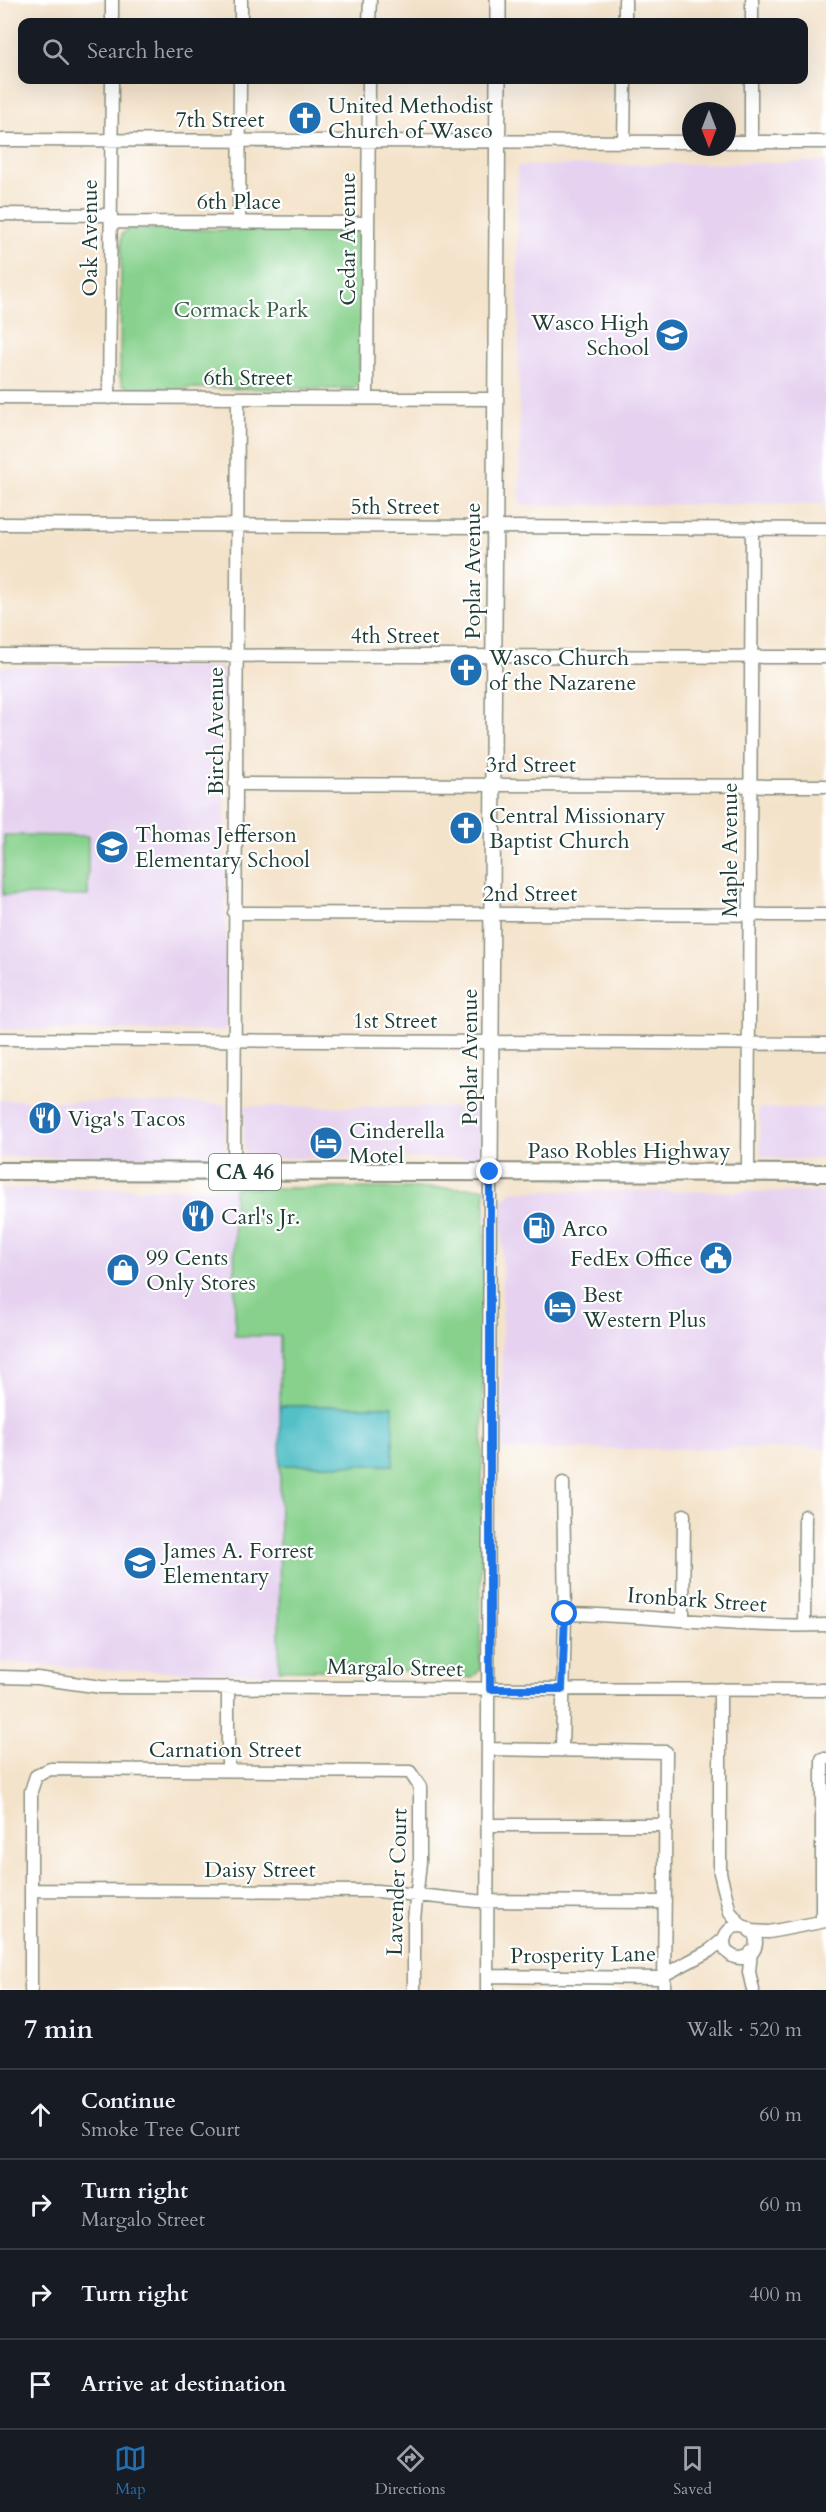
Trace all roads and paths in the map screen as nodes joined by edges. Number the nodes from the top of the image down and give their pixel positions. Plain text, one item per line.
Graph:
1 (112, 0) edge
2 (241, 0) edge
3 (370, 0) edge
4 (498, 0) edge
5 (625, 0) edge
6 (752, 0) edge
7 (112, 18) edge
8 (241, 18) edge
9 (369, 18) edge
10 (498, 18) edge
11 (625, 18) edge
12 (752, 18) edge
13 (111, 84) edge
14 (240, 84) edge
15 (369, 84) edge
16 (498, 84) edge
17 (625, 84) edge
18 (751, 84) edge
19 (0, 140) edge
20 (111, 140) junction
21 (240, 140) junction
22 (369, 141) junction
23 (497, 141) junction
24 (624, 142) junction
25 (682, 142) edge
26 (736, 142) edge
27 (751, 142) junction
28 (826, 142) edge
29 (0, 214) edge
30 (111, 218) junction
31 (239, 222) junction
32 (368, 223) junction
33 (0, 397) edge
34 (109, 398) junction
35 (238, 398) junction
36 (367, 398) junction
37 (496, 399) junction
38 (0, 524) edge
39 (237, 527) junction
40 (495, 528) junction
41 (752, 528) junction
42 (826, 529) edge
43 (0, 655) edge
44 (236, 656) junction
45 (494, 656) junction
46 (751, 657) junction
47 (826, 657) edge
48 (235, 784) junction
49 (493, 785) junction
50 (750, 786) junction
51 (826, 786) edge
52 (234, 913) junction
53 (492, 914) junction
54 (750, 915) junction
55 (826, 915) edge
56 (0, 1039) edge
57 (236, 1040) junction
58 (491, 1042) junction
59 (749, 1043) junction
60 (826, 1044) edge
61 (0, 1171) edge
62 (234, 1172) junction
63 (490, 1172) junction
64 (748, 1172) junction
65 (826, 1173) edge
66 (563, 1483) dead end
67 (684, 1515) dead end
68 (805, 1515) dead end
69 (565, 1614) junction
70 (683, 1620) junction
71 (804, 1625) junction
72 (826, 1625) edge
73 (0, 1677) edge
74 (228, 1687) junction
75 (490, 1689) junction
76 (562, 1689) junction
77 (720, 1689) junction
78 (826, 1690) edge
79 (489, 1749) junction
80 (562, 1750) junction
81 (824, 1759) edge
82 (228, 1770) junction
83 (415, 1776) joint
84 (489, 1825) junction
85 (666, 1825) junction
86 (31, 1890) junction
87 (417, 1894) junction
88 (488, 1901) junction
89 (665, 1902) junction
90 (730, 1912) junction
91 (824, 1921) edge
92 (746, 1929) junction
93 (769, 1932) junction
94 (726, 1934) junction
95 (753, 1949) junction
96 (709, 1951) junction
97 (733, 1955) junction
98 (749, 1972) junction
99 (487, 1976) junction
100 (664, 1976) junction
101 (537, 1977) junction
102 (31, 1990) edge
103 (414, 1990) edge
104 (487, 1990) edge
105 (537, 1990) edge
106 (664, 1990) edge
107 (753, 1990) edge

1 - 7 street
2 - 8 street
3 - 9 street
4 - 10 main road
5 - 11 street
6 - 12 street
13 - 20 street, Oak Avenue
14 - 21 street
15 - 22 street, Cedar Avenue
16 - 23 main road, Poplar Avenue
17 - 24 street
18 - 27 street
19 - 20 street, 7th Street
20 - 21 street, 7th Street
20 - 30 street, Oak Avenue
21 - 22 street, 7th Street
21 - 31 street
22 - 23 street, 7th Street
22 - 32 street, Cedar Avenue
23 - 24 street, 7th Street
23 - 37 main road, Poplar Avenue
24 - 25 street, 7th Street
26 - 27 street
27 - 28 street
29 - 30 street, 6th Place
30 - 31 street, 6th Place
30 - 34 street, Oak Avenue
31 - 32 street, 6th Place
32 - 36 street, Cedar Avenue
33 - 34 street, 6th Street
34 - 35 street, 6th Street
35 - 36 street, 6th Street
35 - 39 street, Birch Avenue
36 - 37 street, 6th Street
37 - 40 main road, Poplar Avenue
38 - 39 street, 5th Street
39 - 40 street, 5th Street
39 - 44 street, Birch Avenue
40 - 41 street, 5th Street
40 - 45 main road, Poplar Avenue
41 - 42 street, 5th Street
41 - 46 street, Maple Avenue
43 - 44 street, 4th Street
44 - 45 street, 4th Street
44 - 48 street, Birch Avenue
45 - 46 street, 4th Street
45 - 49 main road, Poplar Avenue
46 - 47 street, 4th Street
46 - 50 street, Maple Avenue
48 - 49 street, 3rd Street
48 - 52 street, Birch Avenue
49 - 50 street, 3rd Street
49 - 53 main road, Poplar Avenue
50 - 51 street, 3rd Street
50 - 54 street, Maple Avenue
52 - 53 street, 2nd Street
52 - 57 street, Birch Avenue
53 - 54 street, 2nd Street
53 - 58 main road, Poplar Avenue
54 - 55 street, 2nd Street
54 - 59 street, Maple Avenue
56 - 57 street, 1st Street
57 - 58 street, 1st Street
57 - 62 street, Birch Avenue
58 - 59 street, 1st Street
58 - 63 main road, Poplar Avenue
59 - 60 street, 1st Street
59 - 64 street, Maple Avenue
61 - 62 highway, Paso Robles Highway / CA 46
62 - 63 highway, Paso Robles Highway / CA 46
63 - 64 highway, Paso Robles Highway / CA 46
63 - 75 street
64 - 65 highway, Paso Robles Highway / CA 46
66 - 69 street
67 - 70 street
68 - 71 street
69 - 70 street, Ironbark Street
69 - 76 street
70 - 71 street, Ironbark Street
71 - 72 street, Ironbark Street
73 - 74 street, Margalo Street
74 - 75 street, Margalo Street
74 - 82 street
75 - 76 street, Margalo Street
75 - 79 street
76 - 77 street, Margalo Street
76 - 80 street
77 - 78 street, Margalo Street
77 - 90 street
79 - 80 street
79 - 84 street
80 - 85 street
81 - 91 street
82 - 83 street, Carnation Street
82 - 86 street, Carnation Street
83 - 87 street, Lavender Court
84 - 85 street
84 - 88 street
85 - 89 street
86 - 87 street, Daisy Street
86 - 102 street
87 - 88 street, Daisy Street
87 - 103 street, Lavender Court
88 - 89 street, Daisy Street
88 - 99 street
89 - 100 street
90 - 92 street
90 - 94 street
91 - 93 street
92 - 93 street
92 - 94 street, Prosperity Lane
92 - 95 street
93 - 95 street
94 - 96 street, Prosperity Lane
94 - 97 street
95 - 97 street
95 - 98 street
96 - 97 street
96 - 100 street, Prosperity Lane
97 - 98 street
98 - 107 street
99 - 101 street, Prosperity Lane
99 - 104 street
100 - 101 street, Prosperity Lane
100 - 106 street
101 - 105 street

